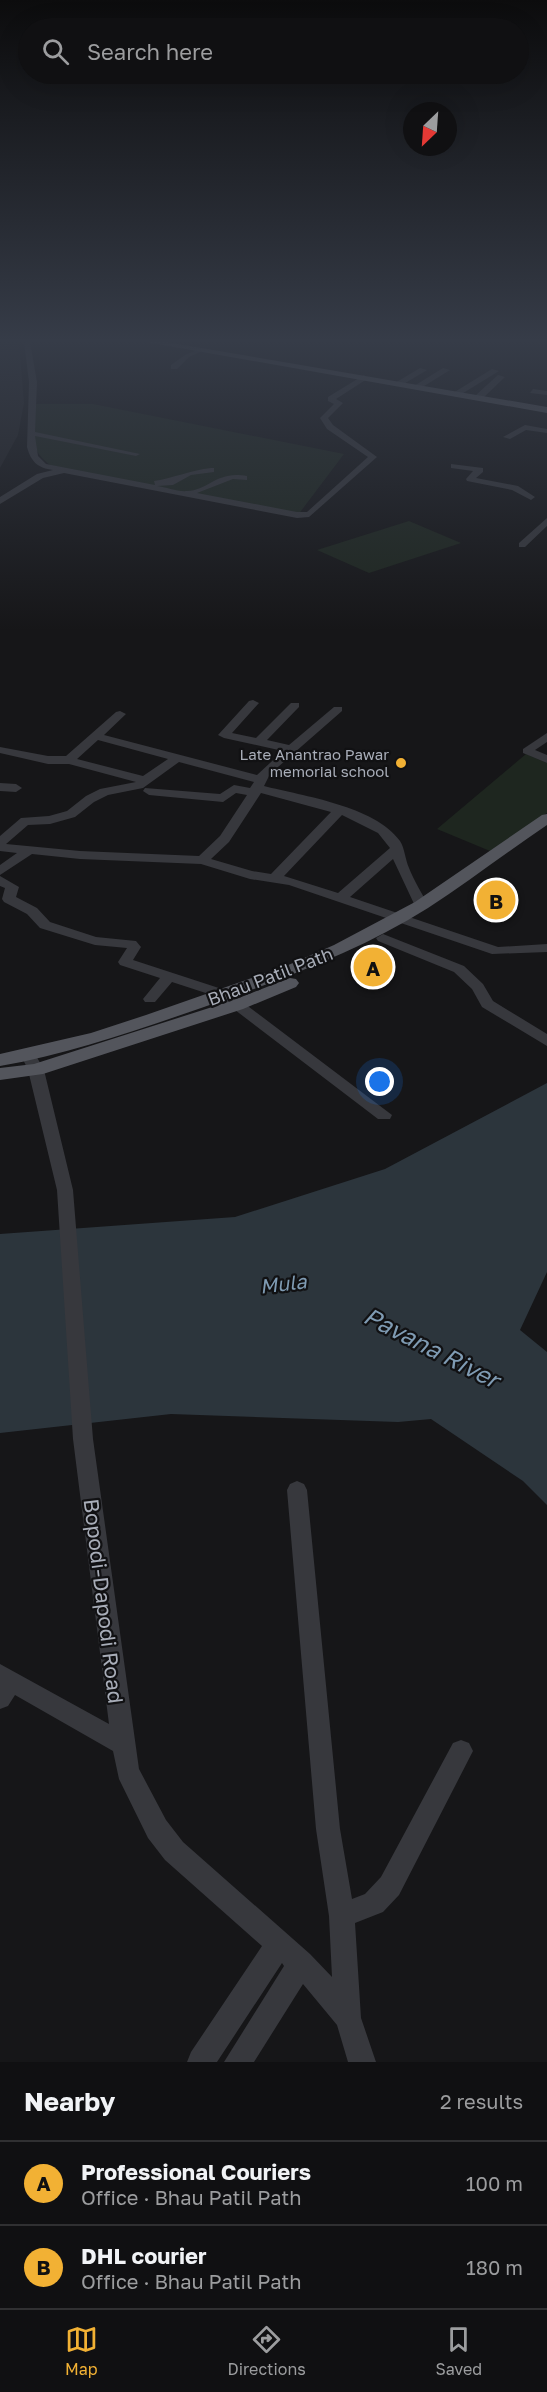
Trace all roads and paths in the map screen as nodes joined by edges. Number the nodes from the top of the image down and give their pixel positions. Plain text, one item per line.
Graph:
1 (32, 438) edge
2 (57, 438) edge
3 (345, 438) edge
4 (136, 454) dead end
5 (454, 466) dead end
6 (63, 470) junction
7 (211, 470) dead end
8 (101, 478) junction
9 (244, 478) dead end
10 (188, 494) junction
11 (547, 497) edge
12 (0, 501) edge
13 (281, 512) junction
14 (256, 517) dead end
15 (547, 521) edge
16 (522, 545) dead end
17 (253, 703) dead end
18 (295, 705) dead end
19 (338, 709) dead end
20 (120, 714) dead end
21 (547, 735) edge
22 (95, 736) junction
23 (259, 742) junction
24 (292, 749) junction
25 (0, 750) edge
26 (177, 754) junction
27 (547, 759) edge
28 (69, 760) junction
29 (259, 783) junction
30 (148, 786) junction
31 (0, 787) edge
32 (16, 788) dead end
33 (339, 811) junction
34 (547, 818) edge
35 (547, 833) edge
36 (0, 842) edge
37 (0, 847) edge
38 (397, 849) junction
39 (28, 851) junction
40 (202, 860) junction
41 (0, 871) edge
42 (275, 878) junction
43 (0, 880) edge
44 (340, 898) junction
45 (421, 904) junction
46 (405, 920) junction
47 (382, 938) junction
48 (547, 948) edge
49 (169, 976) junction
50 (150, 999) dead end
51 (230, 1000) junction
52 (547, 1041) edge
53 (0, 1060) edge
54 (33, 1062) junction
55 (0, 1074) edge
56 (384, 1115) dead end
57 (297, 1490) dead end
58 (3, 1685) edge
59 (122, 1744) junction
60 (461, 1751) dead end
61 (342, 1916) junction
62 (279, 1944) junction
63 (301, 1963) junction
64 (348, 2018) junction
65 (201, 2062) edge
66 (238, 2062) edge
67 (362, 2062) edge

1 - 6 street
2 - 4 street
3 - 13 street
5 - 11 street
6 - 8 street
6 - 12 street
7 - 8 street
8 - 10 street
9 - 10 street
10 - 13 street
13 - 14 street
15 - 16 street
17 - 23 street
18 - 23 street
19 - 24 street
20 - 22 street
21 - 27 street
22 - 26 street
22 - 28 street
23 - 24 street
24 - 29 street
25 - 28 street
26 - 29 street
26 - 30 street
28 - 30 street
29 - 30 street
29 - 33 street
29 - 40 street
30 - 36 street
31 - 32 street
33 - 38 street
33 - 42 street
34 - 45 main road, Bhau Patil Path
35 - 46 main road, Bhau Patil Path
37 - 39 street
38 - 44 street
38 - 45 street
39 - 40 street
39 - 41 street
40 - 42 street
42 - 44 street
43 - 49 street
44 - 46 street
45 - 46 main road, Bhau Patil Path
46 - 47 main road, Bhau Patil Path
46 - 48 street
46 - 51 main road, Bhau Patil Path
47 - 51 main road, Bhau Patil Path
47 - 52 street
49 - 50 street
49 - 51 street
51 - 54 main road, Bhau Patil Path
51 - 56 street
53 - 54 main road, Bhau Patil Path
54 - 55 main road, Bhau Patil Path
54 - 59 street, Bopodi-Dapodi Road
57 - 61 street
58 - 59 street
59 - 62 street, Bopodi-Dapodi Road
60 - 61 street
61 - 64 street
62 - 63 street, Bopodi-Dapodi Road
62 - 65 street
63 - 64 street, Bopodi-Dapodi Road
63 - 66 street
64 - 67 street, Bopodi-Dapodi Road

